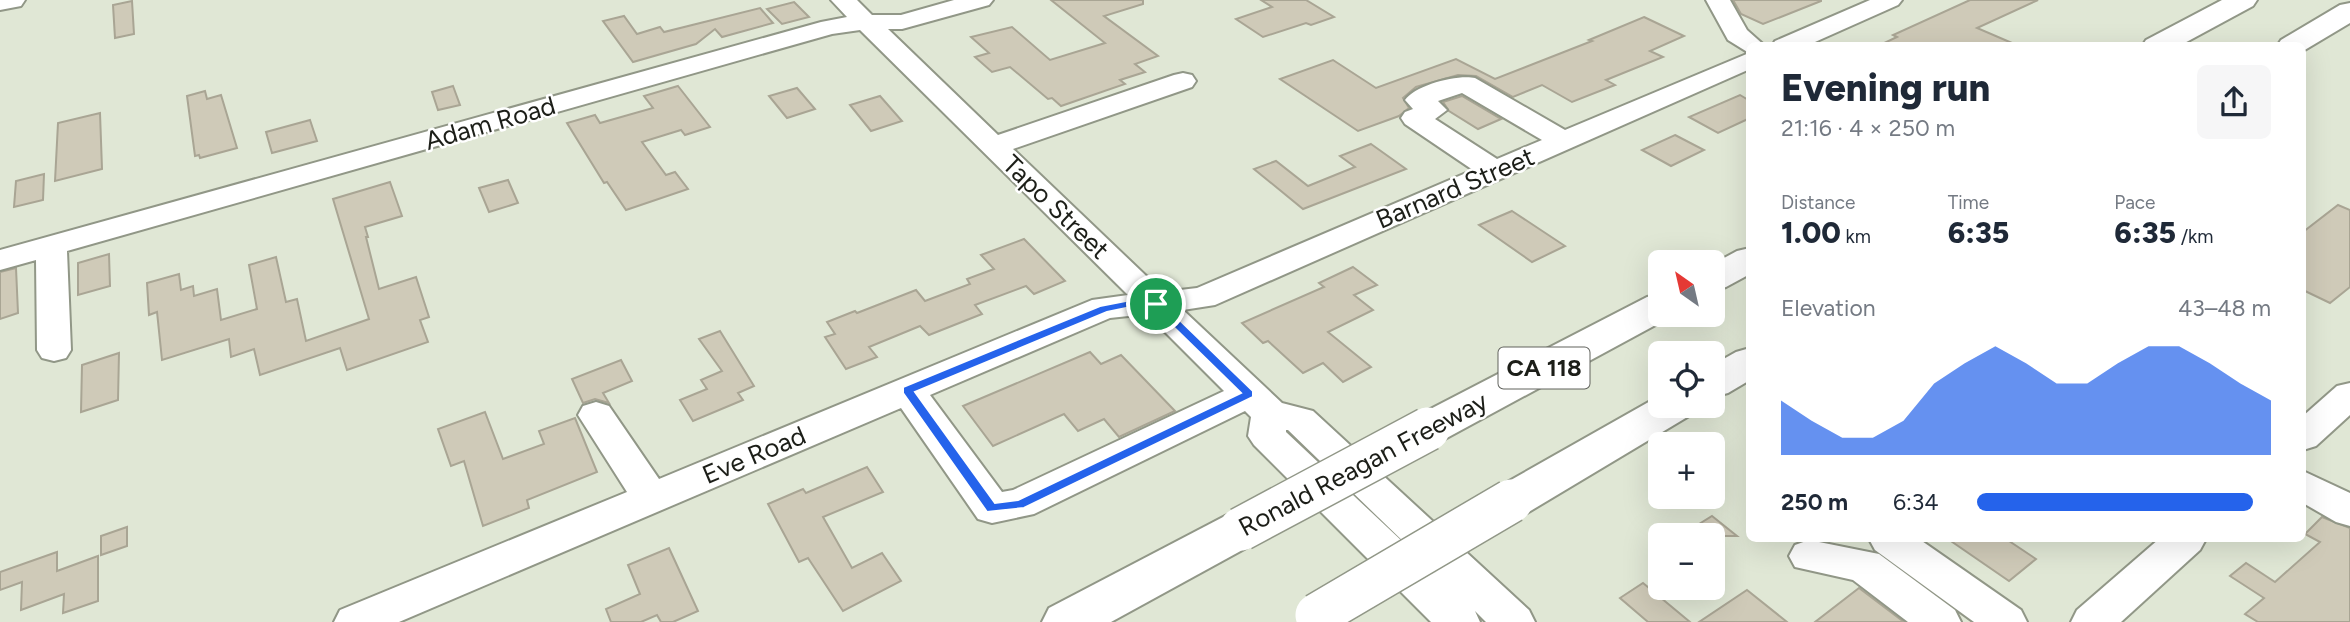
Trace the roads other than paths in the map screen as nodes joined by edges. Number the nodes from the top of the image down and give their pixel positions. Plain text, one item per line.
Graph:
1 (11, 0) edge
2 (981, 0) edge
3 (1718, 0) edge
4 (1890, 0) edge
5 (2242, 0) edge
6 (0, 2) edge
7 (854, 7) edge
8 (2350, 11) edge
9 (1747, 42) edge
10 (1793, 42) edge
11 (2163, 42) edge
12 (2298, 42) edge
13 (1746, 62) edge
14 (1183, 81) dead end
15 (1564, 141) junction
16 (993, 146) junction
17 (1495, 171) junction
18 (51, 246) junction
19 (0, 260) edge
20 (1746, 261) edge
21 (1726, 272) edge
22 (1156, 304) junction
23 (1648, 313) edge
24 (54, 350) dead end
25 (1746, 364) edge
26 (1725, 376) edge
27 (907, 390) junction
28 (2350, 395) edge
29 (1259, 404) junction
30 (596, 415) dead end
31 (1653, 418) edge
32 (2306, 434) edge
33 (2306, 487) edge
34 (651, 498) junction
35 (2350, 511) edge
36 (1893, 542) edge
37 (2183, 542) edge
38 (1809, 556) dead end
39 (1311, 618) edge
40 (355, 622) edge
41 (1067, 622) edge
42 (1459, 622) edge
43 (1514, 622) edge
44 (1940, 622) edge
45 (2006, 622) edge
46 (2092, 622) edge

1 - 6 main road
2 - 7 street, Adam Road
3 - 9 street
4 - 10 street
5 - 11 main road
7 - 16 street, Tapo Street
7 - 18 street, Adam Road
8 - 12 main road
13 - 15 street, Barnard Street
14 - 16 street
15 - 17 street, Barnard Street
15 - 17 street
16 - 22 street, Tapo Street
17 - 22 street, Barnard Street
18 - 19 street, Adam Road
18 - 24 street
20 - 21 main road
22 - 27 street, Eve Road
22 - 29 street, Tapo Street
23 - 41 main road, Ronald Reagan Freeway / CA 118, bridge
25 - 26 main road
27 - 29 street
27 - 34 street, Eve Road
28 - 32 street
29 - 42 street
29 - 43 street, Tapo Street
30 - 34 street
31 - 39 main road, bridge
33 - 35 street
34 - 40 street, Eve Road
36 - 45 street
37 - 46 street
38 - 44 street

